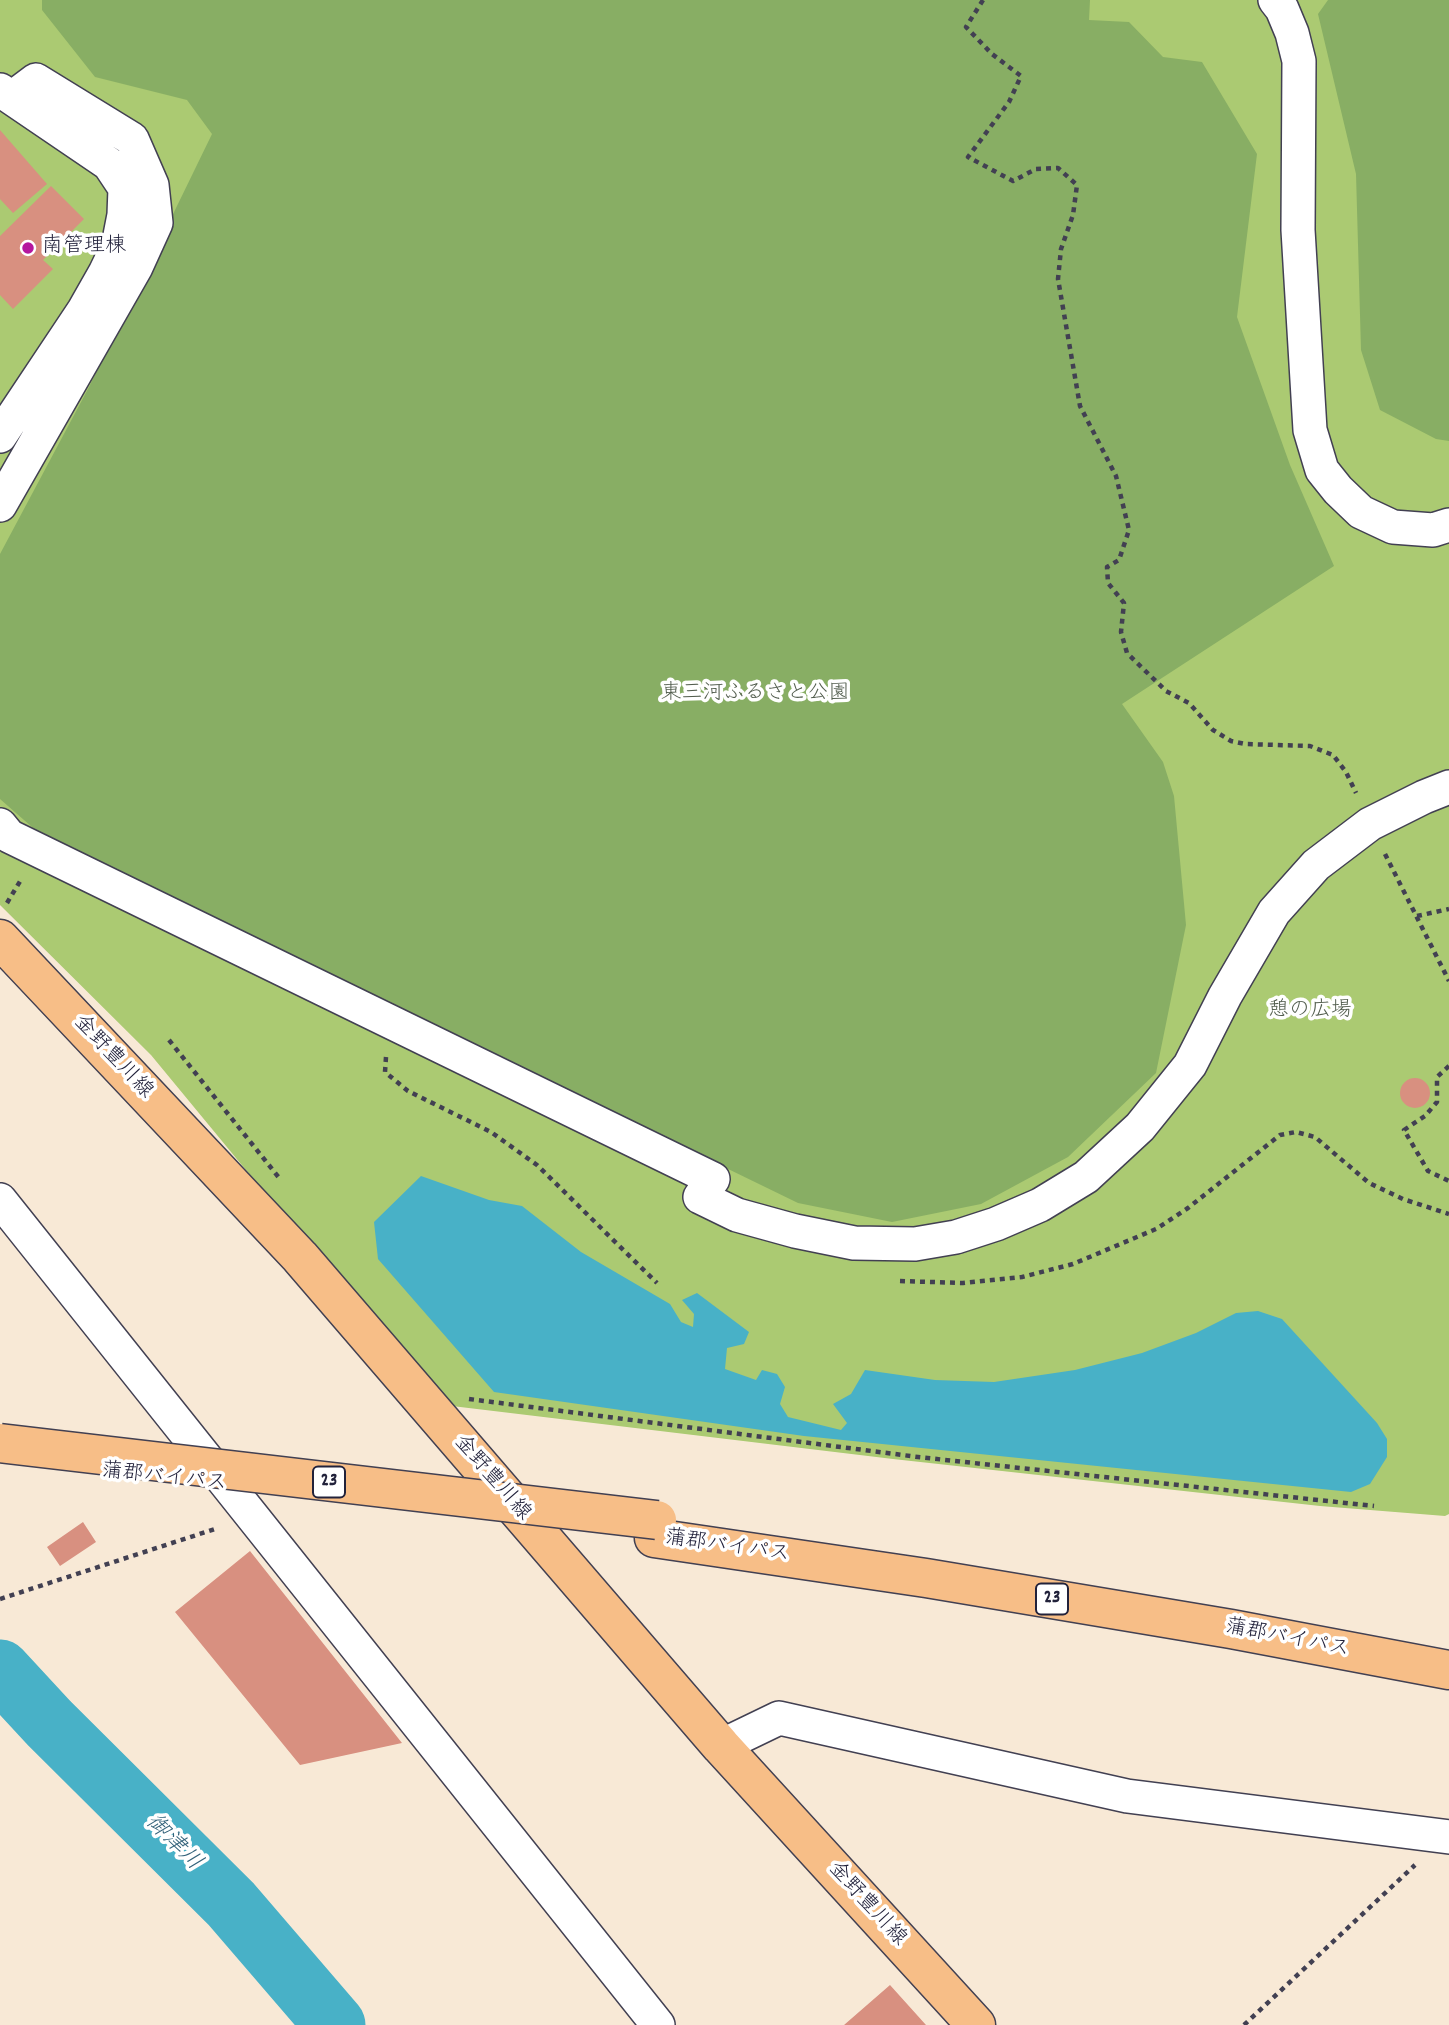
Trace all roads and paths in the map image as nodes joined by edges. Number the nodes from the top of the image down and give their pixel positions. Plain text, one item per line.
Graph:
1 (983, 0) edge
2 (1275, 0) edge
3 (6, 94) edge
4 (0, 436) edge
5 (0, 505) edge
6 (1449, 526) edge
7 (1449, 788) edge
8 (1370, 824) junction
9 (0, 825) edge
10 (23, 876) dead end
11 (1449, 909) edge
12 (0, 912) edge
13 (1417, 916) junction
14 (0, 939) edge
15 (1449, 981) edge
16 (169, 1040) dead end
17 (386, 1046) dead end
18 (1449, 1066) edge
19 (281, 1181) dead end
20 (1449, 1181) edge
21 (0, 1200) edge
22 (1449, 1214) edge
23 (887, 1279) dead end
24 (657, 1283) dead end
25 (463, 1398) dead end
26 (0, 1443) edge
27 (0, 1461) edge
28 (1374, 1506) dead end
29 (252, 1517) junction
30 (655, 1529) junction
31 (0, 1599) edge
32 (1449, 1648) edge
33 (1449, 1670) edge
34 (721, 1746) junction
35 (1447, 1837) edge
36 (658, 2025) edge
37 (976, 2025) edge
38 (1244, 2025) edge

1 - 8 path
2 - 6 street
3 - 4 street
3 - 5 street
7 - 8 street
8 - 9 street
8 - 13 path
10 - 12 path
11 - 13 path
13 - 15 path
14 - 34 main road, 金野豊川線
16 - 19 path
17 - 24 path
18 - 20 path
21 - 29 street
22 - 23 path
25 - 28 path
26 - 30 main road, 蒲郡バイパス / 23, bridge
27 - 30 main road, 蒲郡バイパス / 23
29 - 31 path
29 - 36 street
30 - 32 main road, 蒲郡バイパス / 23
30 - 33 main road, 蒲郡バイパス / 23
34 - 35 street
34 - 37 main road, 金野豊川線
35 - 38 path

